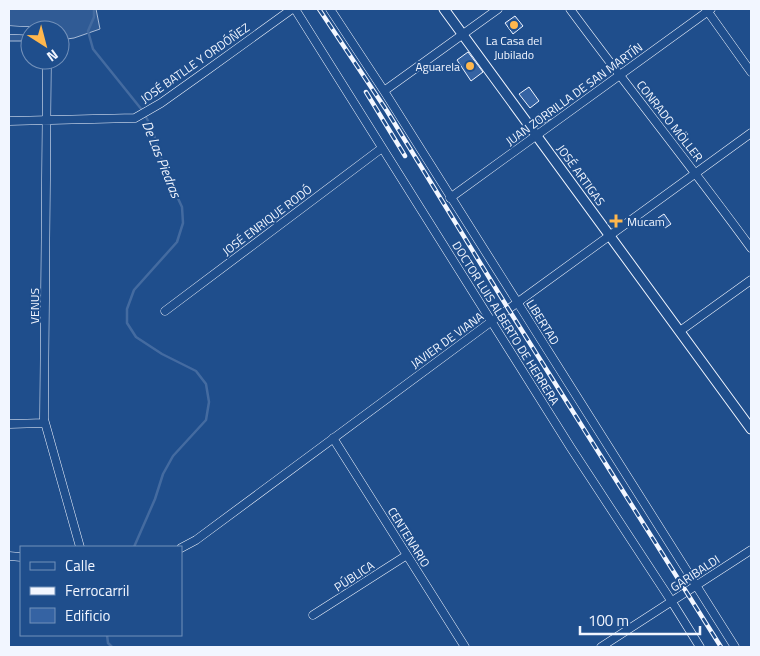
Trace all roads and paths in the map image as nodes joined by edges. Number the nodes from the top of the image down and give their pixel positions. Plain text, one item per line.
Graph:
1 (293, 9) edge
2 (330, 9) edge
3 (444, 9) edge
4 (498, 9) edge
5 (570, 9) edge
6 (708, 10) edge
7 (463, 34) junction
8 (47, 70) edge
9 (751, 72) edge
10 (619, 76) junction
11 (384, 92) junction
12 (9, 121) edge
13 (47, 121) junction
14 (751, 133) edge
15 (536, 136) junction
16 (382, 148) junction
17 (696, 174) junction
18 (450, 198) junction
19 (610, 235) junction
20 (751, 248) edge
21 (751, 280) edge
22 (518, 303) junction
23 (165, 311) dead end
24 (492, 321) junction
25 (680, 331) junction
26 (9, 424) edge
27 (45, 424) junction
28 (751, 429) edge
29 (333, 438) junction
30 (80, 546) edge
31 (182, 547) edge
32 (751, 550) edge
33 (407, 555) junction
34 (696, 587) junction
35 (672, 602) junction
36 (313, 615) dead end
37 (465, 647) edge
38 (601, 647) edge
39 (700, 647) edge
40 (735, 647) edge

1 - 13 street, JOSÉ BATLLE Y ORDÓÑEZ
1 - 16 street, DOCTOR LUIS ALBERTO DE HERRERA
2 - 11 street, LIBERTAD
3 - 7 street, JOSÉ ARTIGAS
4 - 7 street
5 - 10 street, CONRADO MÖLLER
6 - 9 street
6 - 10 street, JUAN ZORRILLA DE SAN MARTÍN
7 - 11 street
7 - 15 street, JOSÉ ARTIGAS
8 - 13 street, VENUS
10 - 15 street, JUAN ZORRILLA DE SAN MARTÍN
10 - 17 street, CONRADO MÖLLER
11 - 18 street, LIBERTAD
12 - 13 street
13 - 27 street, VENUS
14 - 17 street, JAVIER DE VIANA
15 - 18 street, JUAN ZORRILLA DE SAN MARTÍN
15 - 19 street, JOSÉ ARTIGAS
16 - 23 street, JOSÉ ENRIQUE RODÓ
16 - 24 street, DOCTOR LUIS ALBERTO DE HERRERA
17 - 19 street, JAVIER DE VIANA
17 - 20 street, CONRADO MÖLLER
18 - 22 street, LIBERTAD
19 - 22 street, JAVIER DE VIANA
19 - 25 street, JOSÉ ARTIGAS
21 - 25 street
22 - 24 street, JAVIER DE VIANA
22 - 34 street, LIBERTAD
24 - 29 street, JAVIER DE VIANA
24 - 35 street, DOCTOR LUIS ALBERTO DE HERRERA
25 - 28 street, JOSÉ ARTIGAS
26 - 27 street
27 - 30 street, VENUS
29 - 31 street, JAVIER DE VIANA
29 - 33 street, CENTENARIO
32 - 34 street, GARIBALDI
33 - 36 street, PÚBLICA
33 - 37 street, CENTENARIO
34 - 35 street, GARIBALDI
34 - 40 street, LIBERTAD
35 - 38 street, GARIBALDI
35 - 39 street, DOCTOR LUIS ALBERTO DE HERRERA

